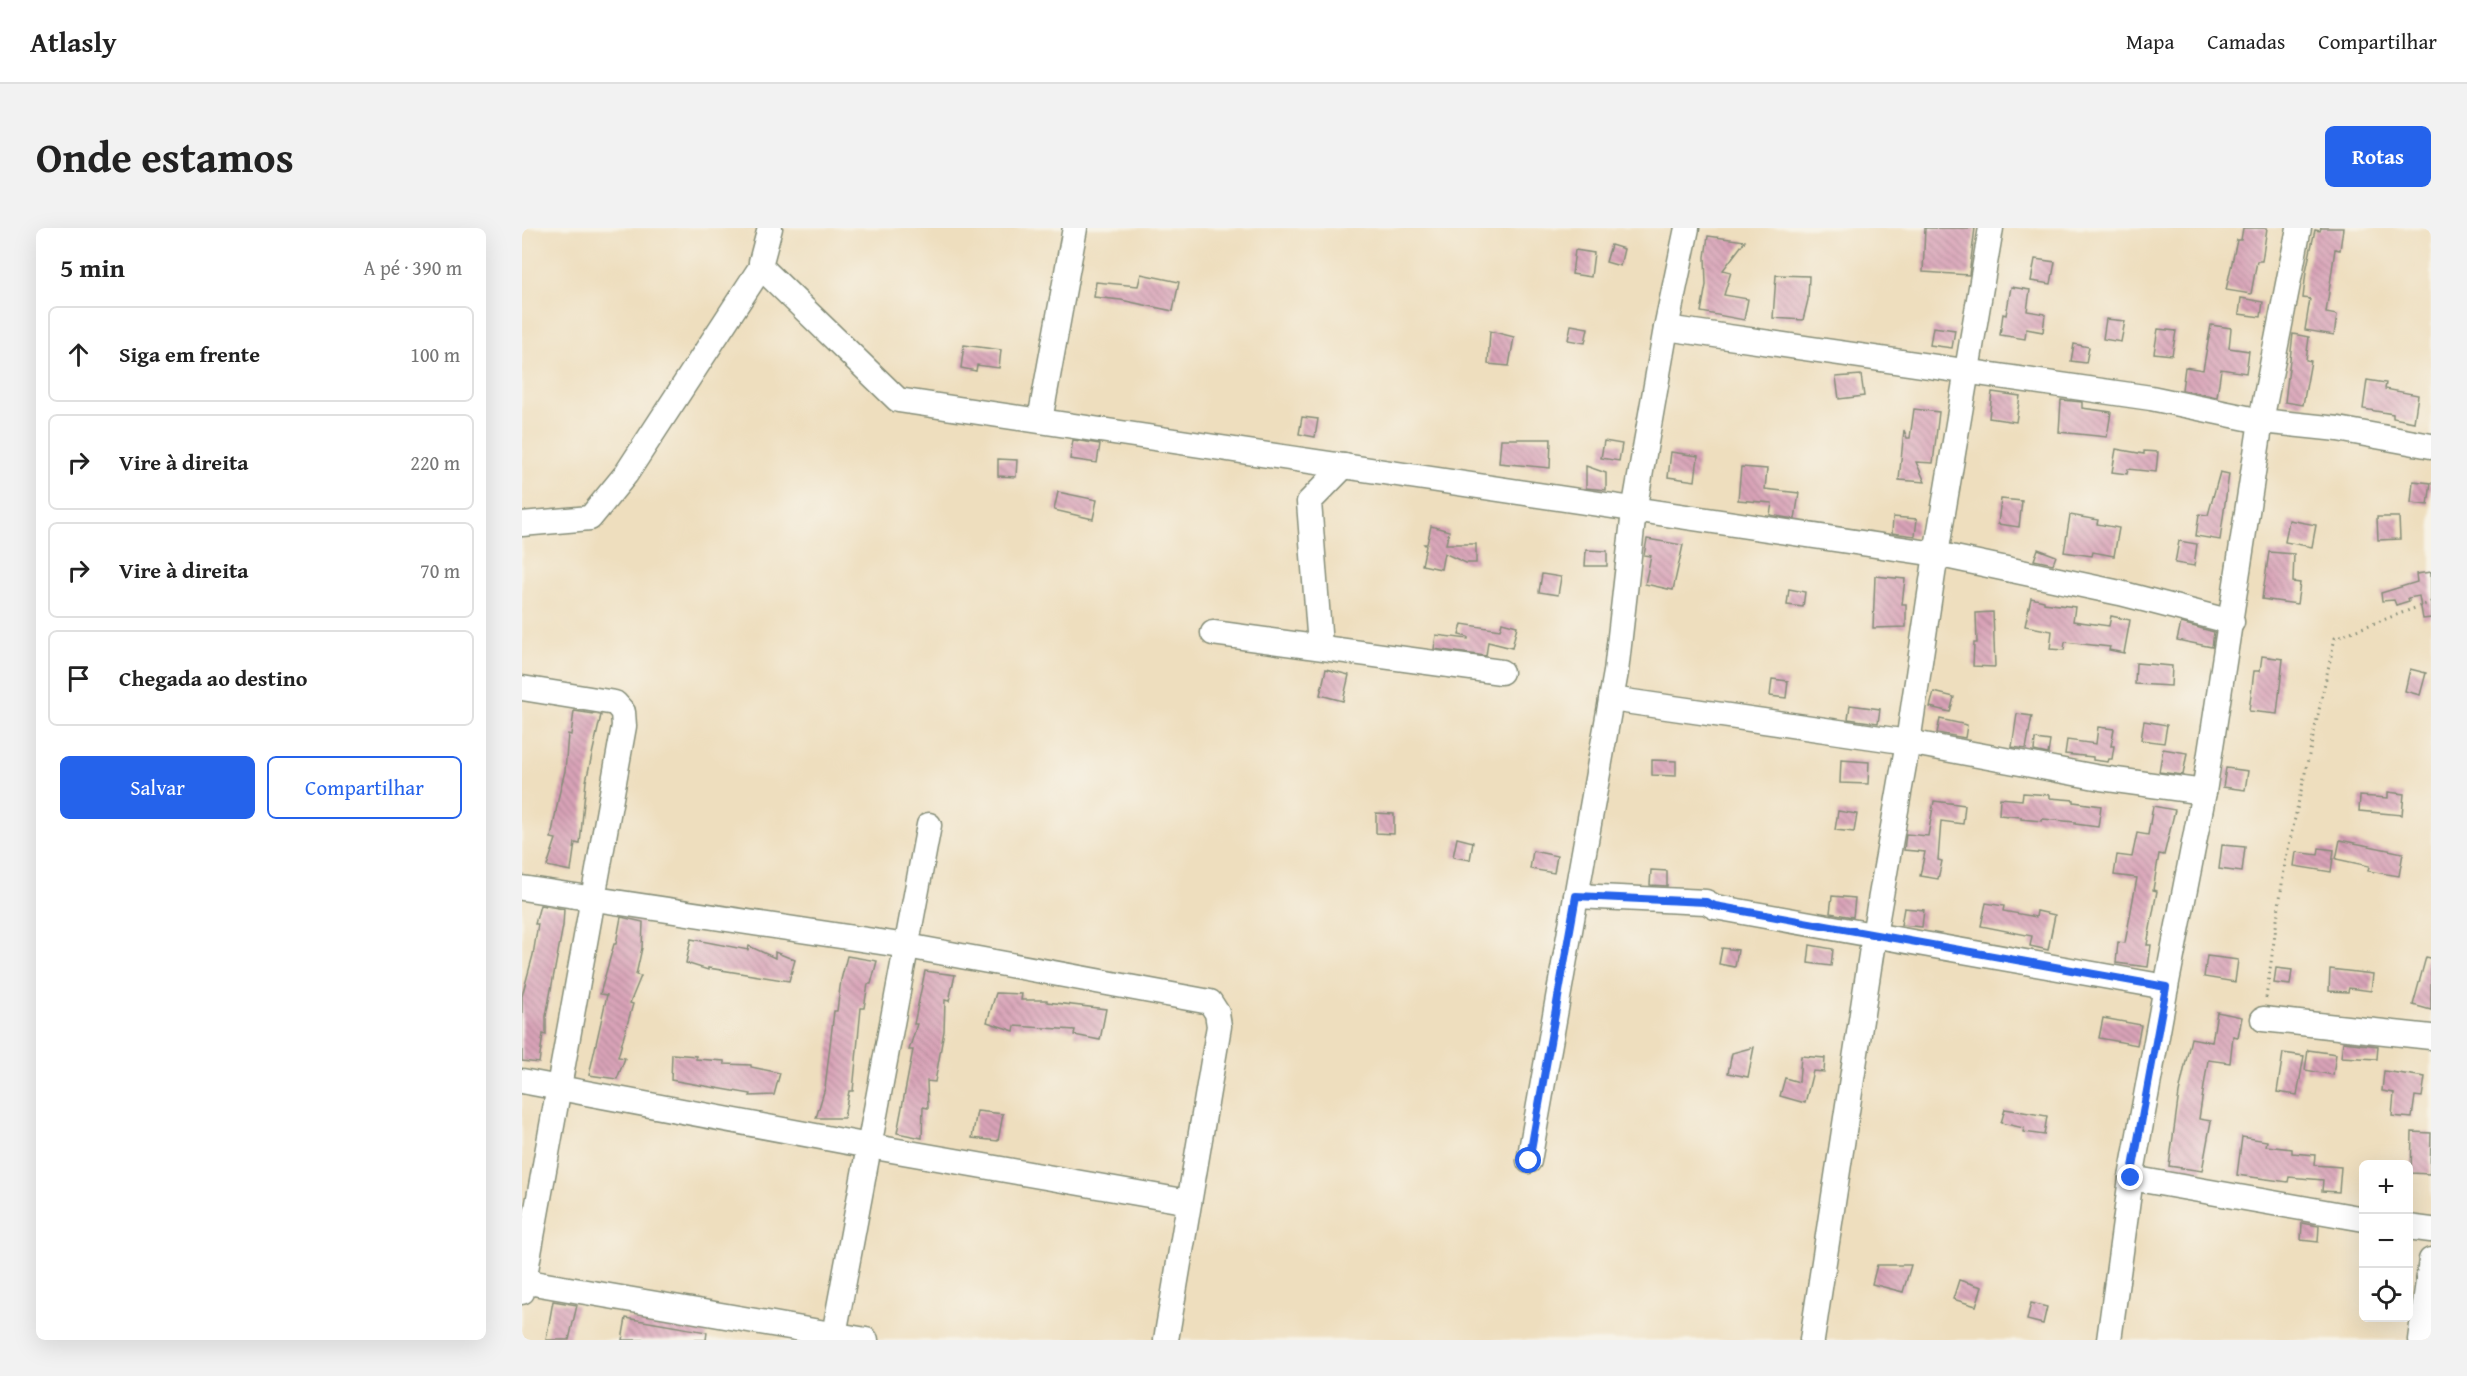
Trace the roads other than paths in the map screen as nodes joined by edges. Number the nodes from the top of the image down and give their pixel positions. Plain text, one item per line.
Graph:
1 (770, 228) edge
2 (1075, 228) edge
3 (1687, 228) edge
4 (1991, 228) edge
5 (2299, 228) edge
6 (761, 269) junction
7 (1666, 328) junction
8 (1967, 370) junction
9 (1040, 420) junction
10 (2261, 421) junction
11 (2431, 446) edge
12 (1344, 466) junction
13 (1634, 511) junction
14 (522, 524) edge
15 (1936, 554) junction
16 (2232, 622) junction
17 (1213, 633) dead end
18 (1320, 646) junction
19 (1502, 672) dead end
20 (522, 688) edge
21 (1611, 699) junction
22 (1908, 742) junction
23 (2204, 792) junction
24 (929, 825) dead end
25 (522, 888) edge
26 (1576, 896) junction
27 (592, 900) junction
28 (1874, 935) junction
29 (907, 946) junction
30 (2166, 987) junction
31 (2263, 1019) road end
32 (2431, 1037) edge
33 (522, 1081) edge
34 (559, 1088) junction
35 (869, 1146) junction
36 (1529, 1161) dead end
37 (2131, 1178) junction
38 (1189, 1202) junction
39 (2359, 1218) edge
40 (2413, 1228) edge
41 (2431, 1230) edge
42 (2431, 1260) edge
43 (523, 1285) edge
44 (834, 1337) edge
45 (866, 1340) edge
46 (1166, 1340) edge
47 (1812, 1340) edge
48 (2109, 1340) edge
49 (2420, 1340) edge

1 - 6 street
2 - 9 street
3 - 7 street
4 - 8 street
5 - 10 street
6 - 9 street
6 - 14 street
7 - 8 street
7 - 13 street
8 - 10 street
8 - 15 street
9 - 12 street
10 - 11 street
10 - 16 street
12 - 13 street
12 - 18 street
13 - 15 street
13 - 21 street
15 - 16 street
15 - 22 street
16 - 23 street
17 - 18 street
18 - 19 street
20 - 27 street
21 - 22 street
21 - 26 street
22 - 23 street
22 - 28 street
23 - 30 street
24 - 29 street
25 - 27 street
26 - 28 street
26 - 36 street
27 - 29 street
27 - 34 street
28 - 30 street
28 - 47 street
29 - 35 street
29 - 38 street
30 - 37 street
31 - 32 street
33 - 34 street
34 - 35 street
34 - 43 street
35 - 38 street
35 - 44 street
37 - 39 street
37 - 48 street
38 - 46 street
40 - 41 street
42 - 49 street
43 - 44 street
44 - 45 street

